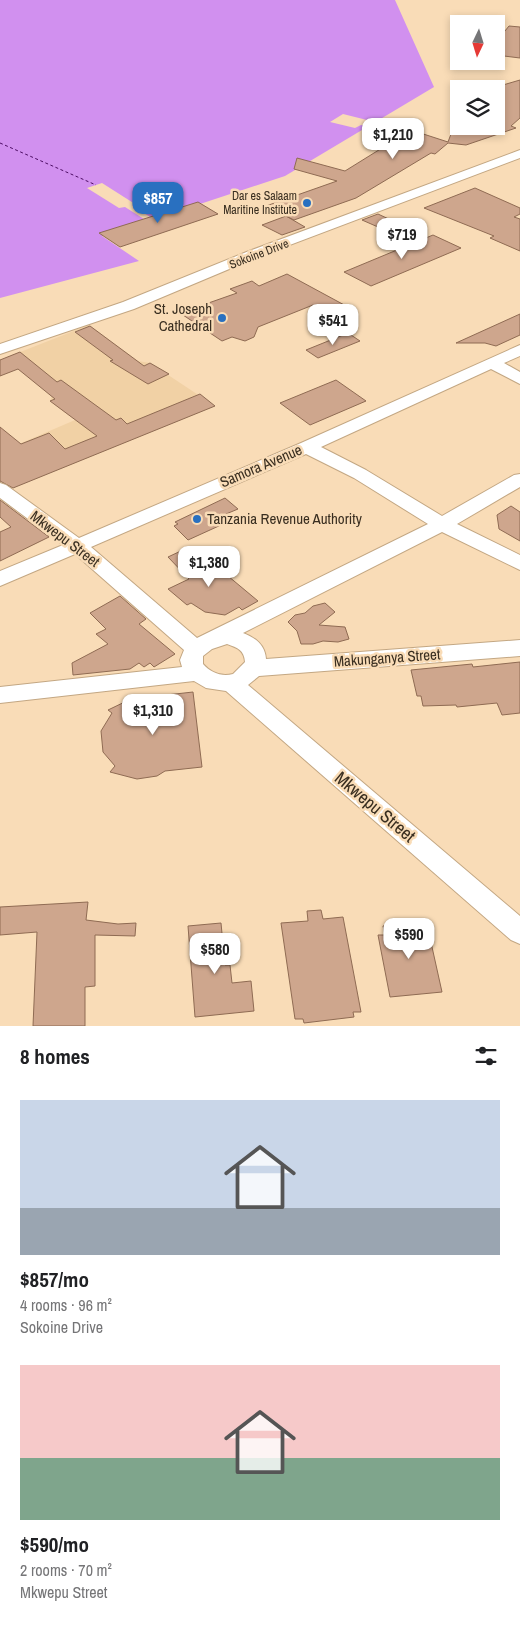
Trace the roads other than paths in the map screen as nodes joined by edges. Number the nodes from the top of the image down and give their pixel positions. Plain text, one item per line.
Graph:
1 (519, 154) edge
2 (0, 349) edge
3 (520, 350) edge
4 (491, 363) junction
5 (520, 378) edge
6 (307, 446) junction
7 (520, 479) edge
8 (0, 490) edge
9 (442, 524) junction
10 (76, 545) junction
11 (520, 563) edge
12 (0, 579) edge
13 (218, 637) junction
14 (520, 648) edge
15 (196, 649) junction
16 (255, 668) junction
17 (197, 673) junction
18 (231, 683) junction
19 (0, 695) edge
20 (520, 932) edge

1 - 2 street, Sokoine Drive
3 - 4 street, Samora Avenue
4 - 5 street
4 - 6 street, Samora Avenue
6 - 9 street
6 - 10 street, Samora Avenue
7 - 9 street
8 - 10 street, Mkwepu Street
9 - 11 street
9 - 13 street
10 - 12 street, Samora Avenue
10 - 15 street, Mkwepu Street
13 - 15 street
13 - 16 street
14 - 16 street, Makunganya Street
15 - 17 street
16 - 18 street
17 - 18 street, Mkwepu Street
17 - 19 street
18 - 20 street, Mkwepu Street

